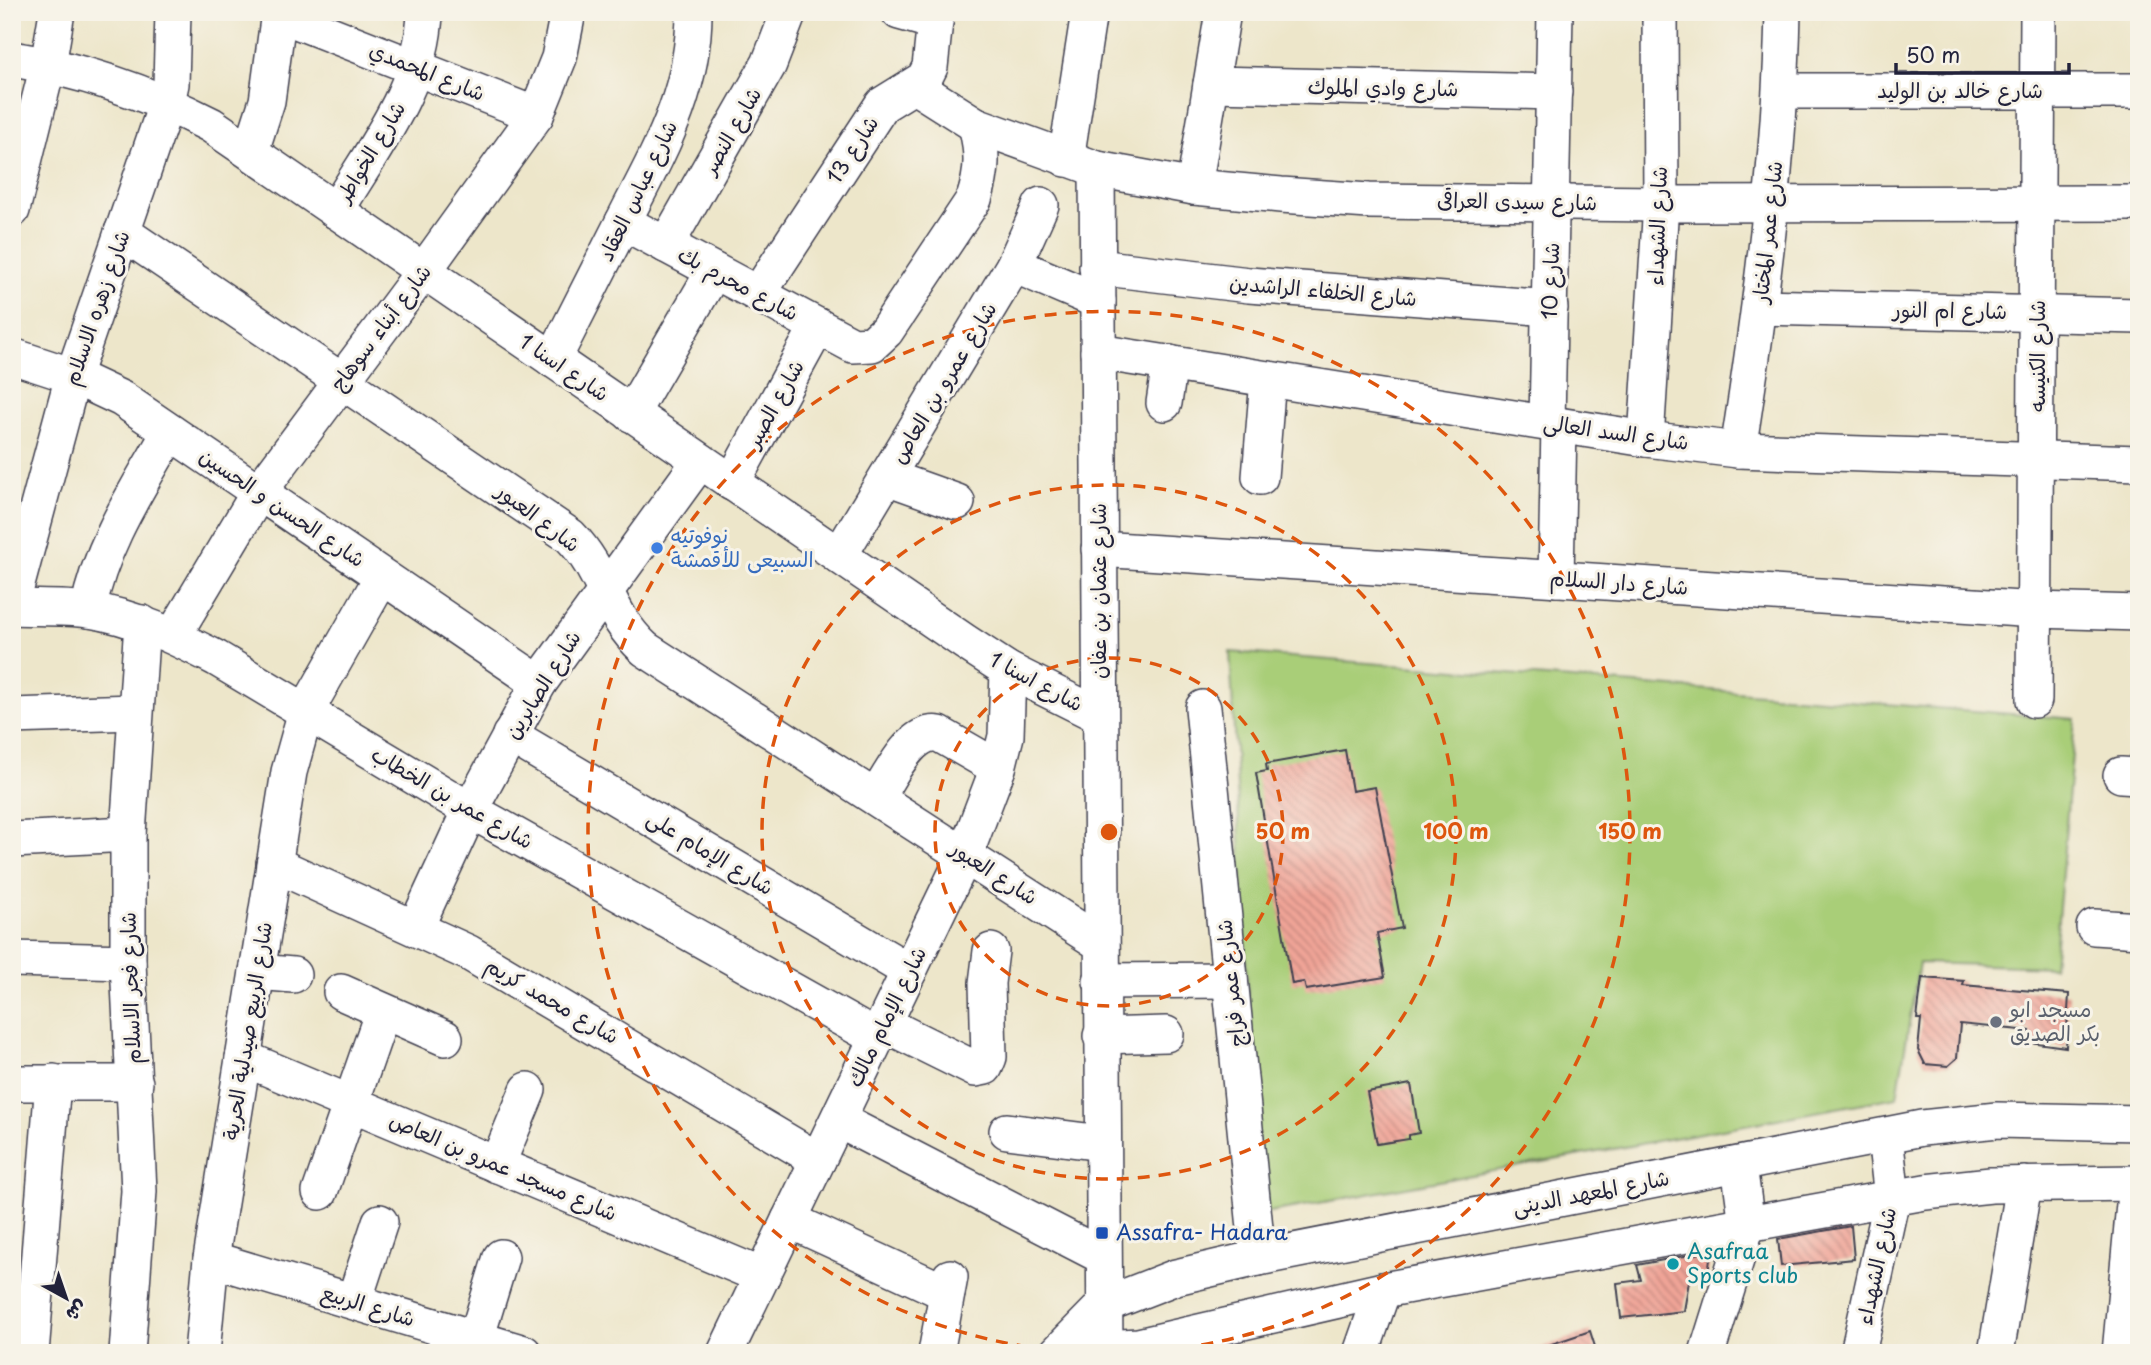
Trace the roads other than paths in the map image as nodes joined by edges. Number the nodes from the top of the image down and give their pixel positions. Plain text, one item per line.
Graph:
1 (57, 12) edge
2 (173, 12) edge
3 (425, 12) edge
4 (568, 12) edge
5 (694, 12) edge
6 (789, 12) edge
7 (900, 12) edge
8 (1089, 12) edge
9 (1223, 12) edge
10 (1555, 12) edge
11 (1660, 12) edge
12 (1783, 12) edge
13 (2038, 12) edge
14 (279, 13) edge
15 (935, 17) edge
16 (12, 59) edge
17 (48, 65) junction
18 (417, 68) junction
19 (1211, 84) junction
20 (916, 87) junction
21 (1781, 91) junction
22 (2038, 91) junction
23 (2139, 91) edge
24 (1554, 92) junction
25 (167, 102) junction
26 (536, 115) junction
27 (976, 125) junction
28 (251, 151) junction
29 (1082, 164) junction
30 (1194, 187) junction
31 (14, 193) edge
32 (1772, 201) junction
33 (1553, 203) junction
34 (2038, 203) junction
35 (1661, 204) junction
36 (2139, 204) edge
37 (1041, 205) dead end
38 (336, 211) junction
39 (623, 222) junction
40 (122, 232) junction
41 (666, 245) junction
42 (1014, 265) junction
43 (714, 271) junction
44 (423, 272) junction
45 (1098, 284) junction
46 (758, 295) junction
47 (1761, 307) junction
48 (1550, 308) junction
49 (2038, 314) junction
50 (2139, 316) edge
51 (818, 326) junction
52 (1098, 352) junction
53 (12, 356) edge
54 (553, 360) junction
55 (1170, 363) junction
56 (73, 376) junction
57 (1268, 379) junction
58 (341, 381) junction
59 (1164, 403) dead end
60 (631, 414) junction
61 (1553, 424) junction
62 (170, 432) junction
63 (1647, 439) junction
64 (1738, 450) junction
65 (700, 461) junction
66 (2037, 461) junction
67 (2139, 463) edge
68 (887, 477) junction
69 (1260, 478) dead end
70 (27, 481) edge
71 (732, 483) junction
72 (259, 492) junction
73 (957, 502) dead end
74 (1099, 550) junction
75 (839, 556) junction
76 (382, 577) junction
77 (1556, 579) junction
78 (604, 592) junction
79 (12, 605) edge
80 (88, 610) junction
81 (2036, 610) junction
82 (2139, 613) edge
83 (158, 630) junction
84 (1008, 670) junction
85 (539, 684) junction
86 (2034, 700) dead end
87 (1203, 708) dead end
88 (306, 711) junction
89 (134, 712) junction
90 (12, 716) edge
91 (1100, 716) junction
92 (510, 735) junction
93 (998, 768) junction
94 (876, 797) junction
95 (470, 810) junction
96 (128, 834) junction
97 (12, 840) edge
98 (965, 855) junction
99 (274, 864) junction
100 (415, 927) junction
101 (2094, 927) dead end
102 (2139, 930) edge
103 (1100, 943) junction
104 (991, 951) dead end
105 (12, 959) edge
106 (128, 962) junction
107 (909, 971) junction
108 (257, 972) junction
109 (293, 975) dead end
110 (1230, 980) junction
111 (1101, 981) junction
112 (341, 992) dead end
113 (383, 1011) junction
114 (881, 1031) junction
115 (1166, 1034) dead end
116 (1101, 1036) junction
117 (445, 1038) dead end
118 (243, 1058) junction
119 (53, 1082) junction
120 (12, 1083) edge
121 (135, 1083) junction
122 (528, 1090) dead end
123 (350, 1103) junction
124 (838, 1120) junction
125 (2139, 1123) edge
126 (1007, 1131) dead end
127 (1885, 1136) junction
128 (1102, 1143) junction
129 (818, 1160) junction
130 (497, 1165) junction
131 (1739, 1165) junction
132 (2137, 1183) edge
133 (2024, 1184) junction
134 (320, 1192) dead end
135 (1892, 1198) junction
136 (789, 1220) junction
137 (380, 1222) dead end
138 (1747, 1225) junction
139 (1102, 1256) junction
140 (501, 1257) dead end
141 (1258, 1258) junction
142 (211, 1259) junction
143 (762, 1276) junction
144 (1383, 1290) junction
145 (354, 1301) junction
146 (1104, 1305) junction
147 (496, 1347) edge
148 (1062, 1348) edge
149 (736, 1350) edge
150 (1105, 1351) edge
151 (31, 1353) edge
152 (127, 1353) edge
153 (202, 1353) edge
154 (936, 1353) edge
155 (1361, 1353) edge
156 (1707, 1353) edge
157 (1858, 1353) edge
158 (1996, 1353) edge
159 (2120, 1353) edge

1 - 17 street
2 - 25 street, شارع زهره الاسلام
3 - 18 street, شارع الخواطر
4 - 26 street, شارع أبناء سوهاج
5 - 39 street, شارع عباس العقاد
6 - 41 street, شارع النصر
7 - 15 street
8 - 29 street, شارع عثمان بن عفان
9 - 19 street
10 - 24 street, شارع 10
11 - 35 street, شارع الشهداء
12 - 21 street, شارع عمر المختار
13 - 22 street, شارع الكنيسه
14 - 18 street, شارع المحمدي
14 - 28 street
15 - 20 street
16 - 17 street, شارع اسنا 1
17 - 25 street, شارع اسنا 1
17 - 31 street
18 - 26 street, شارع المحمدي
18 - 38 street, شارع الخواطر
19 - 24 street, شارع وادي الملوك
19 - 30 street
20 - 27 street, شارع سيدى العراقى
20 - 46 street, شارع 13
21 - 22 street, شارع خالد بن الوليد
21 - 32 street, شارع عمر المختار
22 - 23 street, شارع خالد بن الوليد
22 - 34 street, شارع الكنيسه
24 - 33 street, شارع 10
25 - 28 street, شارع اسنا 1
25 - 40 street, شارع زهره الاسلام
26 - 44 street, شارع أبناء سوهاج
27 - 29 street, شارع سيدى العراقى
27 - 51 street, شارع محرم بك
28 - 38 street, شارع اسنا 1
29 - 30 street, شارع سيدى العراقى
29 - 45 street, شارع عثمان بن عفان
30 - 33 street, شارع سيدى العراقى
32 - 34 street, شارع سيدى العراقى
32 - 35 street, شارع سيدى العراقى
32 - 47 street, شارع عمر المختار
33 - 35 street, شارع سيدى العراقى
33 - 48 street, شارع 10
34 - 36 street, شارع سيدى العراقى
34 - 49 street, شارع الكنيسه
35 - 63 street, شارع الشهداء
37 - 42 street, شارع عمرو بن العاص
38 - 44 street, شارع اسنا 1
39 - 41 street, شارع محرم بك
39 - 54 street, شارع عباس العقاد
40 - 56 street, شارع زهره الاسلام
40 - 58 street, شارع العبور
41 - 43 street, شارع محرم بك
42 - 45 street, شارع الخلفاء الراشدين
42 - 68 street, شارع عمرو بن العاص
43 - 46 street, شارع محرم بك
43 - 60 street
44 - 54 street, شارع اسنا 1
44 - 58 street, شارع أبناء سوهاج
45 - 48 street, شارع الخلفاء الراشدين
45 - 52 street, شارع عثمان بن عفان
46 - 51 street, شارع محرم بك
47 - 49 street, شارع ام النور
47 - 64 street, شارع عمر المختار
48 - 61 street, شارع 10
49 - 50 street, شارع ام النور
49 - 66 street, شارع الكنيسه
51 - 71 street, شارع الصبر
52 - 55 street, شارع السد العالى
52 - 74 street, شارع عثمان بن عفان
53 - 56 street, شارع الحسن و الحسين
54 - 60 street, شارع اسنا 1
55 - 57 street, شارع السد العالى
55 - 59 street
56 - 62 street, شارع الحسن و الحسين
56 - 70 street, شارع زهره الاسلام
57 - 61 street, شارع السد العالى
57 - 69 street
58 - 72 street, شارع أبناء سوهاج
58 - 78 street, شارع العبور
60 - 65 street, شارع اسنا 1
61 - 63 street, شارع السد العالى
61 - 77 street, شارع 10
62 - 72 street, شارع الحسن و الحسين
62 - 80 street
63 - 64 street, شارع السد العالى
64 - 66 street, شارع السد العالى
65 - 71 street, شارع اسنا 1
65 - 78 street, شارع الصابرين
66 - 67 street, شارع السد العالى
66 - 81 street, شارع الكنيسه
68 - 73 street
68 - 75 street, شارع عمرو بن العاص
70 - 79 street, شارع زهره الاسلام
71 - 75 street, شارع اسنا 1
72 - 76 street, شارع الحسن و الحسين
72 - 83 street, شارع أبناء سوهاج
74 - 77 street, شارع دار السلام
74 - 91 street, شارع عثمان بن عفان
75 - 84 street, شارع اسنا 1
76 - 85 street, شارع الحسن و الحسين
76 - 88 street, شارع الربيع صيدلية الحرية
77 - 81 street, شارع دار السلام
78 - 85 street, شارع الصابرين
78 - 94 street, شارع العبور
79 - 80 street, شارع عمر بن الخطاب
80 - 83 street, شارع عمر بن الخطاب
81 - 82 street, شارع دار السلام
81 - 86 street, شارع الكنيسه
83 - 88 street, شارع عمر بن الخطاب
83 - 89 street, شارع فجر الاسلام
84 - 91 street, شارع اسنا 1
84 - 93 street, شارع الإمام مالك
85 - 92 street, شارع الصابرين
87 - 110 street, شارع عمر فراج
88 - 95 street, شارع عمر بن الخطاب
88 - 99 street, شارع الربيع صيدلية الحرية
89 - 90 street
89 - 96 street, شارع فجر الاسلام
91 - 103 street, شارع عثمان بن عفان
92 - 95 street, شارع الصابرين
92 - 107 street, شارع الإمام على
93 - 94 street
93 - 98 street, شارع الإمام مالك
94 - 98 street, شارع العبور
95 - 100 street, شارع الصابرين
95 - 114 street, شارع عمر بن الخطاب
96 - 97 street
96 - 106 street, شارع فجر الاسلام
98 - 103 street, شارع العبور
98 - 107 street, شارع الإمام مالك
99 - 100 street, شارع محمد كريم
99 - 108 street, شارع الربيع صيدلية الحرية
100 - 129 street, شارع محمد كريم
101 - 102 street
103 - 111 street, شارع عثمان بن عفان
104 - 114 street, شارع عمر بن الخطاب
105 - 106 street
106 - 121 street, شارع فجر الاسلام
107 - 114 street, شارع الإمام مالك
108 - 109 street
108 - 118 street, شارع الربيع صيدلية الحرية
110 - 111 street
110 - 141 street, شارع عمر فراج
111 - 116 street, شارع عثمان بن عفان
112 - 113 street
113 - 117 street
113 - 123 street
114 - 124 street, شارع الإمام مالك
115 - 116 street
116 - 128 street, شارع عثمان بن عفان
118 - 123 street, شارع مسجد عمرو بن العاص
118 - 142 street, شارع الربيع صيدلية الحرية
119 - 120 street
119 - 121 street
119 - 151 street
121 - 152 street, شارع فجر الاسلام
122 - 130 street
123 - 130 street, شارع مسجد عمرو بن العاص
123 - 134 street
124 - 129 street, شارع الإمام مالك
124 - 139 street
125 - 127 street, شارع المعهد الدينى
126 - 128 street
127 - 131 street, شارع المعهد الدينى
127 - 135 street, شارع الشهداء
128 - 139 street, شارع عثمان بن عفان
129 - 136 street, شارع الإمام مالك
130 - 143 street, شارع مسجد عمرو بن العاص
131 - 138 street
131 - 141 street, شارع المعهد الدينى
132 - 133 street, شارع المعهد الدينى
132 - 159 street
133 - 135 street, شارع المعهد الدينى
133 - 158 street
135 - 138 street, شارع المعهد الدينى
135 - 157 street, شارع الشهداء
136 - 143 street, شارع الإمام مالك
136 - 154 street
137 - 145 street
138 - 144 street, شارع المعهد الدينى
138 - 156 street
139 - 146 street, شارع عثمان بن عفان
140 - 147 street
141 - 146 street, شارع المعهد الدينى
142 - 145 street, شارع الربيع
142 - 153 street, شارع الربيع صيدلية الحرية
143 - 149 street, شارع الإمام مالك
144 - 150 street, شارع المعهد الدينى
144 - 155 street
145 - 147 street, شارع الربيع
146 - 148 street, شارع المعهد الدينى
146 - 150 street, شارع عثمان بن عفان
148 - 150 street, شارع المعهد الدينى

